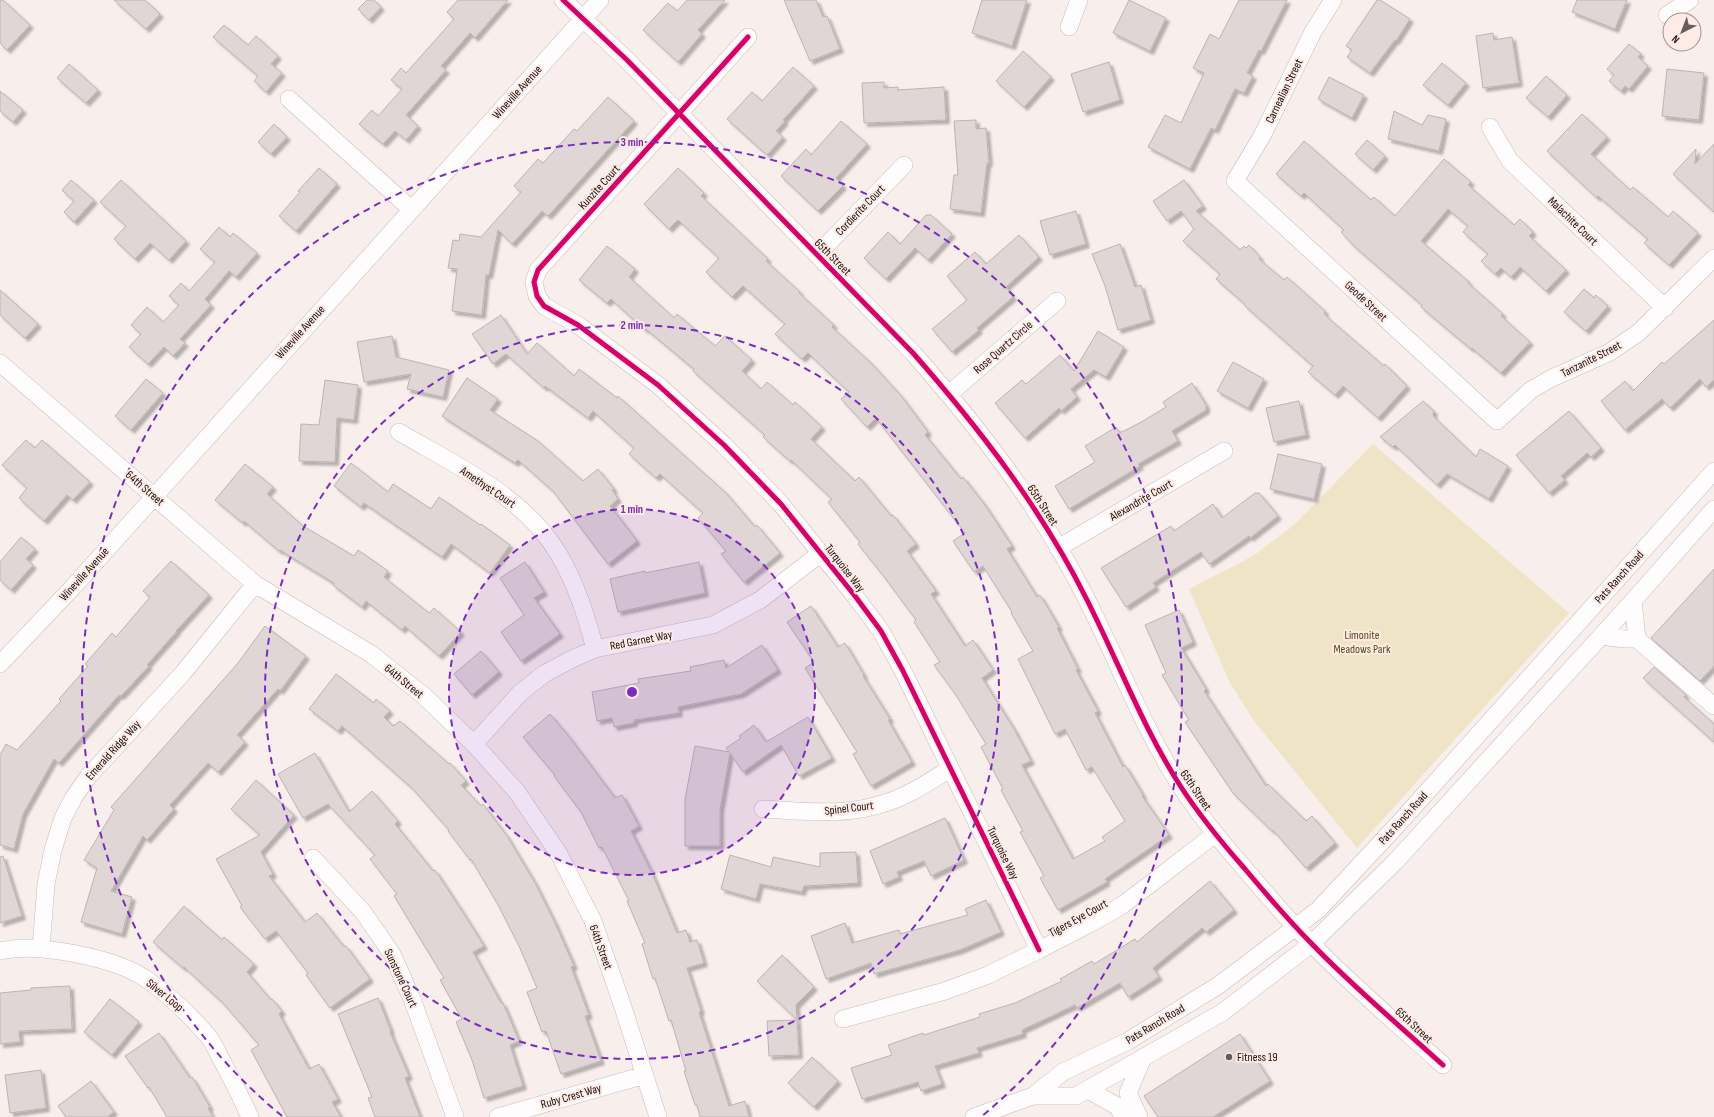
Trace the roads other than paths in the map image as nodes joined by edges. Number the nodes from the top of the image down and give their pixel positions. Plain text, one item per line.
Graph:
1 (563, 0) edge
2 (600, 0) edge
3 (1079, 0) edge
4 (1333, 0) edge
5 (1690, 0) edge
6 (1672, 12) edge
7 (583, 18) junction
8 (1069, 27) dead end
9 (748, 37) dead end
10 (289, 99) dead end
11 (679, 114) junction
12 (1490, 127) dead end
13 (904, 165) dead end
14 (1235, 181) joint
15 (411, 209) junction
16 (817, 255) junction
17 (1714, 258) edge
18 (534, 282) joint
19 (1057, 301) dead end
20 (1665, 308) junction
21 (0, 363) edge
22 (949, 394) junction
23 (1496, 421) joint
24 (399, 432) dead end
25 (1224, 451) dead end
26 (1714, 471) edge
27 (154, 496) junction
28 (1714, 509) edge
29 (1058, 548) junction
30 (821, 553) junction
31 (255, 584) junction
32 (1633, 601) junction
33 (1602, 636) junction
34 (1637, 639) junction
35 (595, 649) junction
36 (1, 662) edge
37 (1711, 698) edge
38 (474, 744) junction
39 (950, 769) junction
40 (763, 809) dead end
41 (1214, 834) junction
42 (313, 858) dead end
43 (1296, 928) junction
44 (1312, 944) junction
45 (41, 949) junction
46 (1039, 950) junction
47 (0, 951) edge
48 (843, 1019) dead end
49 (1142, 1060) junction
50 (1443, 1065) dead end
51 (645, 1075) junction
52 (1088, 1090) junction
53 (1033, 1096) junction
54 (250, 1117) edge
55 (455, 1117) edge
56 (498, 1117) edge
57 (658, 1117) edge
58 (974, 1117) edge
59 (1124, 1117) edge
60 (1139, 1117) edge

1 - 7 street, 65th Street
2 - 7 street, Wineville Avenue
3 - 8 street
4 - 14 street, Carnealian Street
5 - 6 street
7 - 11 street, 65th Street
7 - 15 street, Wineville Avenue
9 - 11 street, Kunzite Court
10 - 15 street
11 - 16 street, 65th Street
11 - 18 street, Kunzite Court
12 - 20 street, Malachite Court
13 - 16 street, Cordierite Court
14 - 23 street, Geode Street
15 - 27 street, Wineville Avenue
16 - 22 street, 65th Street
17 - 20 street, Tanzanite Street
18 - 30 street, Turquoise Way
19 - 22 street, Rose Quartz Circle
20 - 23 street, Tanzanite Street
21 - 27 street, 64th Street
22 - 29 street, 65th Street
24 - 35 street, Amethyst Court
25 - 29 street, Alexandrite Court
26 - 43 street, Pats Ranch Road
27 - 31 street, 64th Street
27 - 36 street, Wineville Avenue
28 - 32 street, Pats Ranch Road
29 - 41 street, 65th Street
30 - 35 street, Red Garnet Way
30 - 39 street, Turquoise Way
31 - 38 street, 64th Street
31 - 45 street, Emerald Ridge Way
32 - 33 street, Pats Ranch Road
32 - 34 street
33 - 34 street
33 - 44 street, Pats Ranch Road
34 - 37 street
35 - 38 street, Red Garnet Way
38 - 51 street, 64th Street
39 - 40 street, Spinel Court
39 - 46 street, Turquoise Way
41 - 43 street, 65th Street
41 - 46 street, Tigers Eye Court
42 - 55 street, Sunstone Court
43 - 44 street, 65th Street
43 - 53 street, Pats Ranch Road
44 - 49 street, Pats Ranch Road
44 - 50 street, 65th Street
45 - 47 street, Silver Loop
45 - 54 street, Silver Loop
46 - 48 street, Tigers Eye Court
49 - 52 street, Pats Ranch Road
49 - 60 street
51 - 56 street, Ruby Crest Way
51 - 57 street, 64th Street
52 - 53 street, Pats Ranch Road
52 - 59 street
53 - 58 street, Pats Ranch Road

